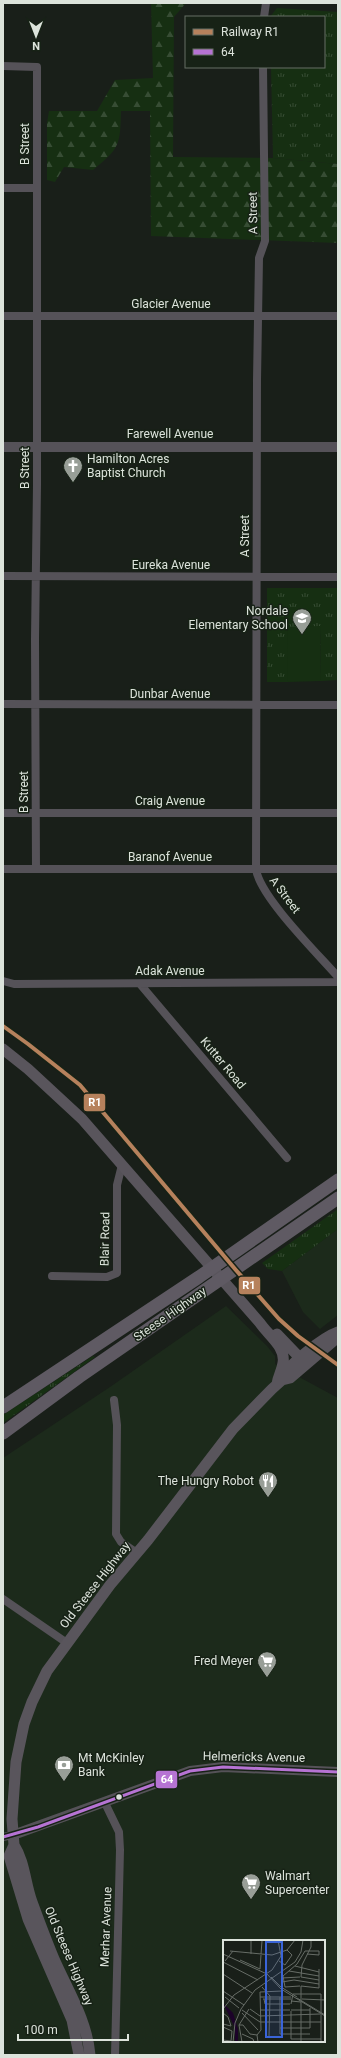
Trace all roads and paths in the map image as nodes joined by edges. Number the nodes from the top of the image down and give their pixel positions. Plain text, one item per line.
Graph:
1 (266, 3) edge
2 (264, 16) edge
3 (3, 66) edge
4 (263, 68) edge
5 (3, 188) edge
6 (37, 188) junction
7 (3, 316) edge
8 (37, 316) junction
9 (258, 316) junction
10 (338, 316) edge
11 (338, 446) edge
12 (3, 447) edge
13 (37, 447) junction
14 (258, 447) junction
15 (3, 576) edge
16 (35, 577) junction
17 (338, 577) edge
18 (257, 578) junction
19 (3, 704) edge
20 (36, 704) junction
21 (258, 705) junction
22 (338, 705) edge
23 (3, 813) edge
24 (37, 813) junction
25 (256, 813) junction
26 (338, 813) edge
27 (3, 869) edge
28 (36, 869) junction
29 (256, 869) junction
30 (338, 869) edge
31 (338, 976) edge
32 (3, 981) edge
33 (338, 982) edge
34 (140, 984) junction
35 (3, 1050) edge
36 (287, 1158) dead end
37 (122, 1165) junction
38 (338, 1180) edge
39 (338, 1198) edge
40 (212, 1267) junction
41 (52, 1276) dead end
42 (222, 1278) junction
43 (260, 1323) junction
44 (338, 1332) edge
45 (338, 1337) edge
46 (300, 1358) junction
47 (283, 1381) junction
48 (114, 1400) dead end
49 (3, 1407) edge
50 (3, 1433) edge
51 (137, 1553) junction
52 (3, 1599) edge
53 (67, 1643) junction
54 (338, 1772) edge
55 (105, 1803) junction
56 (10, 1839) edge
57 (79, 2055) edge
58 (90, 2055) edge
59 (115, 2055) edge

1 - 2 street
3 - 6 street, B Street
4 - 9 street, A Street
5 - 6 street
6 - 8 street, B Street
7 - 8 street, Glacier Avenue
8 - 9 street, Glacier Avenue
8 - 13 street, B Street
9 - 10 street, Glacier Avenue
9 - 14 street, A Street
11 - 14 street, Farewell Avenue
12 - 13 street, Farewell Avenue
13 - 14 street, Farewell Avenue
13 - 16 street, B Street
14 - 18 street, A Street
15 - 16 street, Eureka Avenue
16 - 18 street, Eureka Avenue
16 - 20 street, B Street
17 - 18 street, Eureka Avenue
18 - 21 street, A Street
19 - 20 street, Dunbar Avenue
20 - 21 street, Dunbar Avenue
20 - 24 street, B Street
21 - 22 street, Dunbar Avenue
21 - 25 street, A Street
23 - 24 street, Craig Avenue
24 - 25 street, Craig Avenue
24 - 28 street, B Street
25 - 26 street, Craig Avenue
25 - 29 street, A Street
27 - 28 street, Baranof Avenue
28 - 29 street, Baranof Avenue
29 - 30 street, Baranof Avenue
29 - 31 street, A Street
32 - 34 street, Adak Avenue
33 - 34 street, Adak Avenue
34 - 36 street, Kutter Road
35 - 37 main road
37 - 40 main road
37 - 41 street, Blair Road
38 - 40 highway, Steese Highway
39 - 42 highway, Steese Highway
40 - 42 main road
40 - 49 highway, Steese Highway
42 - 43 main road
42 - 50 highway, Steese Highway
43 - 46 main road
43 - 47 main road
44 - 46 main road
45 - 47 main road, Old Steese Highway
46 - 47 main road
47 - 51 main road, Old Steese Highway
48 - 51 street
51 - 53 main road, Old Steese Highway
52 - 53 street
53 - 56 main road, Old Steese Highway
54 - 55 street, Helmericks Avenue
55 - 56 street, Helmericks Avenue
55 - 59 street, Merhar Avenue
56 - 57 main road, Old Steese Highway
56 - 58 main road, Old Steese Highway

